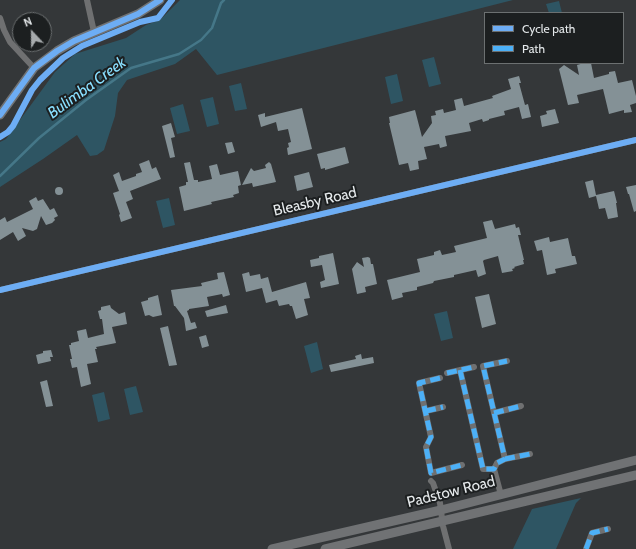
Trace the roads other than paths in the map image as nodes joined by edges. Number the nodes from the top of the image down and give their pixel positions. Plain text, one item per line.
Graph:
1 (86, 0) edge
2 (160, 0) edge
3 (0, 18) edge
4 (94, 32) junction
5 (34, 68) junction
6 (0, 115) edge
7 (636, 140) edge
8 (0, 290) edge
9 (507, 361) dead end
10 (474, 367) dead end
11 (460, 370) junction
12 (447, 373) dead end
13 (440, 378) dead end
14 (522, 406) dead end
15 (443, 407) dead end
16 (426, 411) junction
17 (494, 413) junction
18 (530, 454) dead end
19 (505, 459) junction
20 (636, 460) edge
21 (462, 465) dead end
22 (494, 469) junction
23 (636, 475) edge
24 (431, 481) dead end
25 (500, 495) junction
26 (441, 510) junction
27 (442, 522) junction
28 (608, 529) dead end
29 (272, 549) edge
30 (325, 549) edge
31 (449, 549) edge
32 (586, 549) edge

1 - 4 street
2 - 4 main road
3 - 5 street
4 - 5 main road
5 - 6 main road
7 - 8 street, Bleasby Road
9 - 17 street
10 - 11 street
11 - 12 street
11 - 22 street
13 - 16 street
14 - 17 street
15 - 16 street
16 - 21 street
17 - 19 street
18 - 19 street
19 - 22 street
20 - 25 main road, Padstow Road
22 - 25 street
23 - 27 main road, Padstow Road
24 - 26 street
25 - 26 main road, Padstow Road
26 - 27 street
26 - 29 main road, Padstow Road
27 - 30 main road, Padstow Road
27 - 31 street
28 - 32 street

